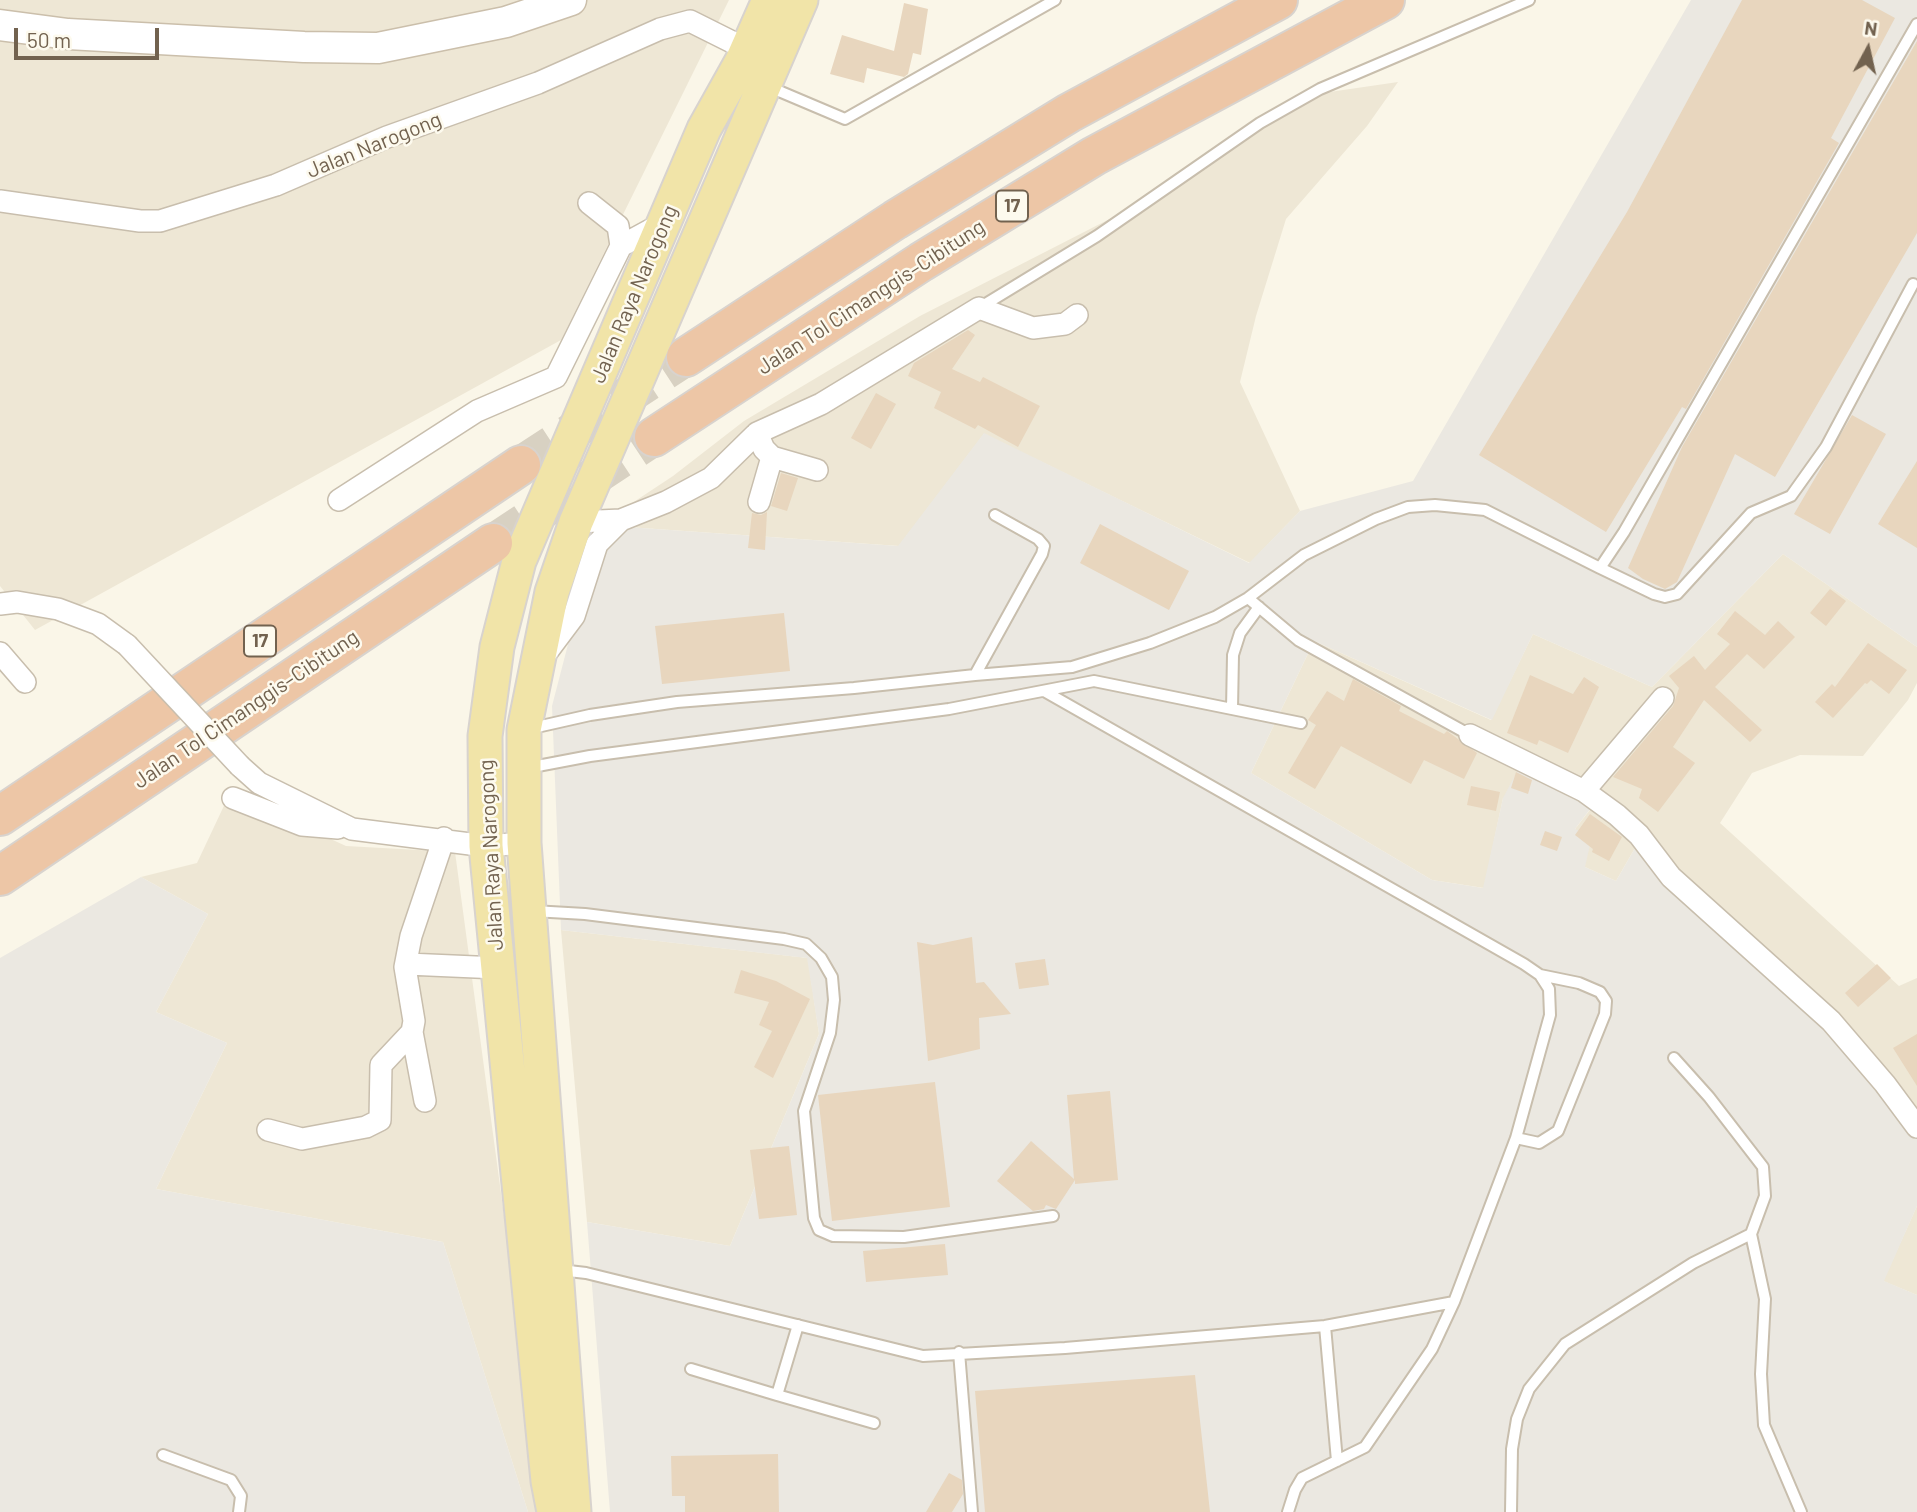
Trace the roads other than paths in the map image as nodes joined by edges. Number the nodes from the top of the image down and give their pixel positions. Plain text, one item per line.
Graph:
1 (571, 0) edge
2 (752, 0) edge
3 (769, 0) edge
4 (801, 0) edge
5 (1055, 0) edge
6 (1278, 0) edge
7 (1385, 0) edge
8 (1529, 0) edge
9 (1917, 24) edge
10 (0, 25) edge
11 (734, 43) junction
12 (764, 85) junction
13 (704, 129) junction
14 (0, 201) edge
15 (589, 203) dead end
16 (665, 222) junction
17 (621, 246) junction
18 (1913, 284) dead end
19 (979, 308) junction
20 (1077, 315) dead end
21 (686, 357) tunnel mouth
22 (757, 433) junction
23 (654, 437) tunnel mouth
24 (772, 457) junction
25 (521, 465) tunnel mouth
26 (817, 470) dead end
27 (339, 500) dead end
28 (759, 502) dead end
29 (995, 515) dead end
30 (621, 520) junction
31 (576, 522) junction
32 (493, 543) tunnel mouth
33 (1600, 568) junction
34 (1248, 598) junction
35 (0, 604) edge
36 (1259, 607) junction
37 (0, 653) edge
38 (534, 669) junction
39 (975, 675) junction
40 (25, 682) dead end
41 (1044, 691) junction
42 (1663, 698) dead end
43 (1232, 709) junction
44 (1301, 723) dead end
45 (524, 730) junction
46 (1470, 735) joint
47 (524, 769) junction
48 (1584, 791) junction
49 (233, 798) dead end
50 (0, 816) edge
51 (352, 829) junction
52 (444, 838) junction
53 (524, 843) junction
54 (486, 846) junction
55 (0, 876) edge
56 (529, 911) junction
57 (407, 964) junction
58 (498, 968) junction
59 (1540, 975) junction
60 (412, 1032) junction
61 (1674, 1058) dead end
62 (425, 1101) dead end
63 (1917, 1127) edge
64 (268, 1130) dead end
65 (1516, 1138) junction
66 (1053, 1216) dead end
67 (1751, 1234) junction
68 (555, 1269) junction
69 (1454, 1303) junction
70 (798, 1325) junction
71 (1325, 1326) junction
72 (960, 1352) junction
73 (691, 1369) dead end
74 (777, 1395) junction
75 (874, 1423) dead end
76 (163, 1455) dead end
77 (1336, 1461) junction
78 (239, 1512) edge
79 (554, 1512) edge
80 (574, 1512) edge
81 (972, 1512) edge
82 (1288, 1512) edge
83 (1511, 1512) edge
84 (1801, 1512) edge

1 - 10 street
2 - 11 main road
3 - 13 main road, Jalan Raya Narogong
4 - 12 main road, Jalan Raya Narogong
5 - 12 lane
6 - 21 highway, 17
7 - 23 highway, Jalan Tol Cimanggis–Cibitung / 17
8 - 19 lane
9 - 33 lane
11 - 13 main road
11 - 14 street, Jalan Narogong
12 - 31 main road, Jalan Raya Narogong
13 - 16 main road, Jalan Raya Narogong
15 - 17 street
16 - 17 street
16 - 54 main road, Jalan Raya Narogong
17 - 27 street
18 - 33 lane
19 - 20 street
19 - 22 street
22 - 24 street
22 - 30 street
24 - 26 street
24 - 28 street
25 - 50 highway, 17
29 - 39 lane
30 - 31 street
30 - 38 street
31 - 38 main road, Jalan Raya Narogong
32 - 55 highway, Jalan Tol Cimanggis–Cibitung / 17
33 - 34 lane
34 - 36 lane
34 - 39 lane
35 - 51 street, bridge
36 - 43 lane
36 - 46 lane
37 - 40 street
38 - 45 main road, Jalan Raya Narogong
39 - 45 lane
41 - 43 lane
41 - 47 lane
41 - 59 lane
42 - 48 street
43 - 44 lane
45 - 47 main road, Jalan Raya Narogong
46 - 48 street
47 - 53 main road, Jalan Raya Narogong
48 - 63 street
49 - 51 street
51 - 52 street
52 - 54 street
52 - 57 street
53 - 54 street
53 - 56 main road, Jalan Raya Narogong
54 - 58 main road, Jalan Raya Narogong
56 - 66 lane
56 - 68 main road, Jalan Raya Narogong
57 - 58 street
57 - 60 street
58 - 79 main road, Jalan Raya Narogong
59 - 65 lane
59 - 65 lane
60 - 62 street
60 - 64 street
61 - 67 lane
65 - 69 lane
67 - 83 lane
67 - 84 lane
68 - 70 lane
68 - 80 main road, Jalan Raya Narogong
69 - 71 lane
69 - 77 lane
70 - 72 lane
70 - 74 lane
71 - 72 lane
71 - 77 lane
72 - 81 lane
73 - 74 lane
74 - 75 lane
76 - 78 lane
77 - 82 lane

